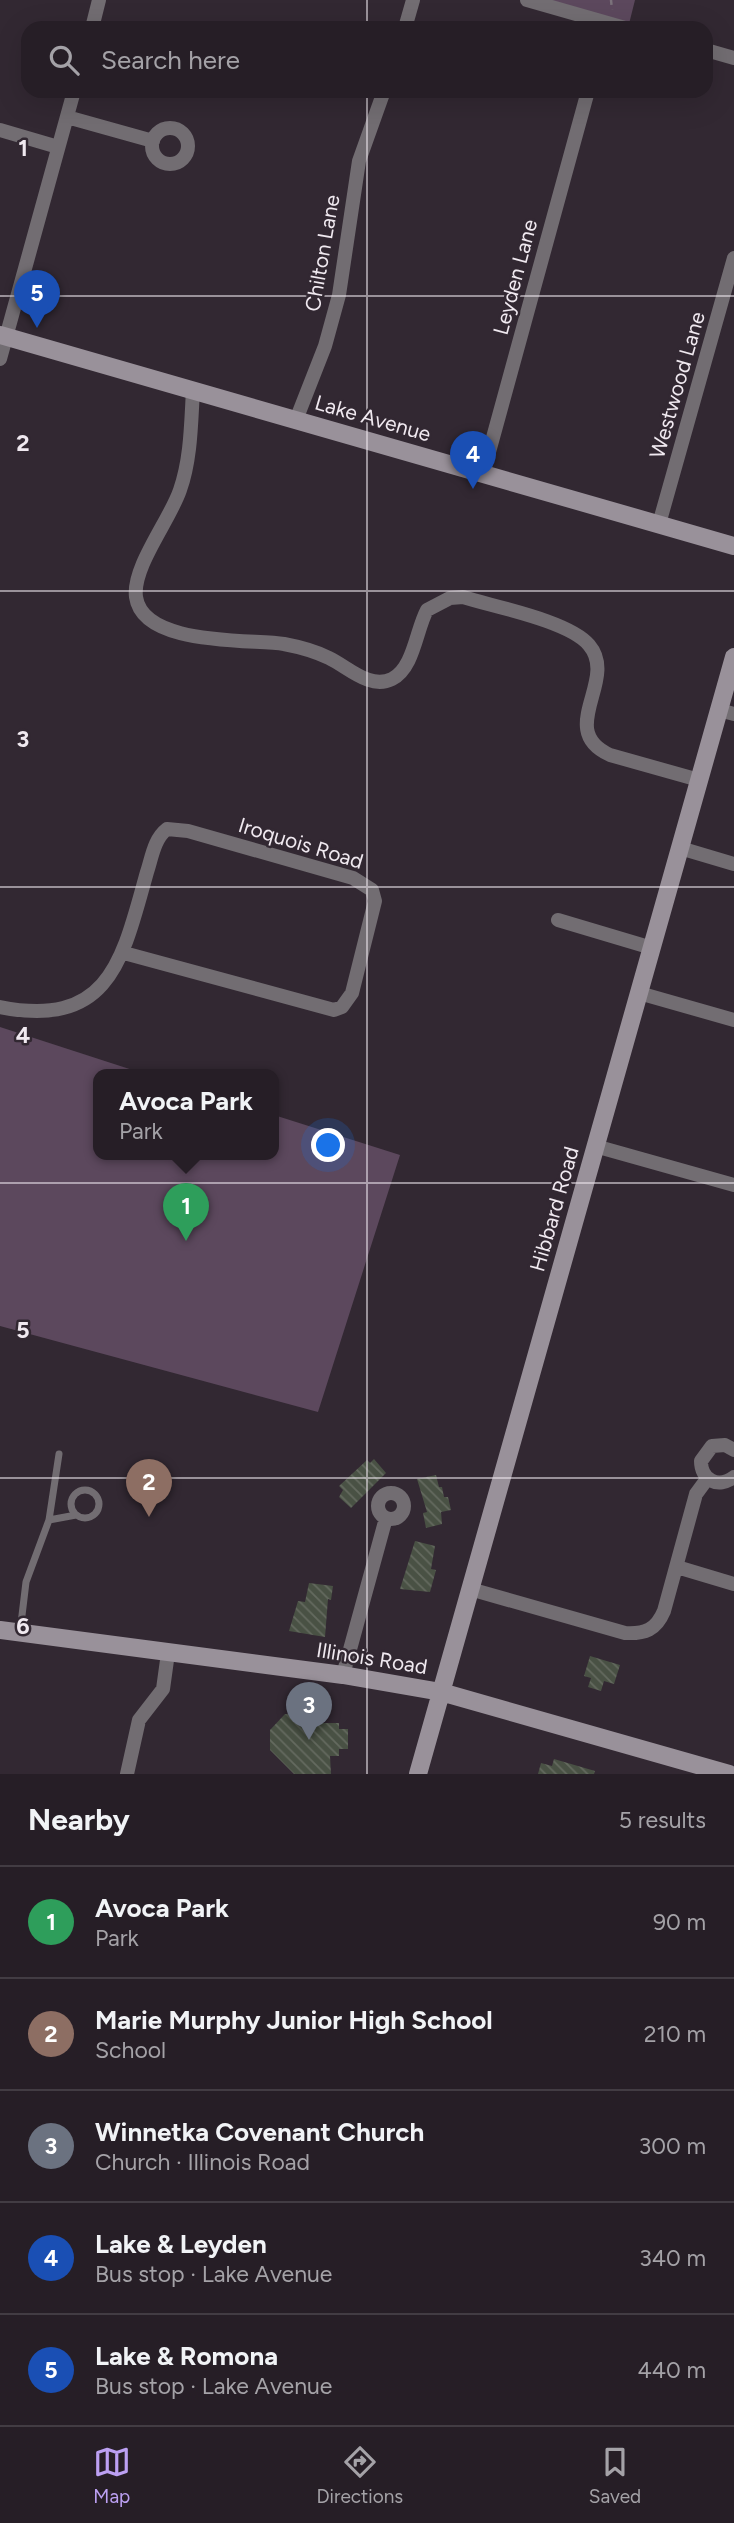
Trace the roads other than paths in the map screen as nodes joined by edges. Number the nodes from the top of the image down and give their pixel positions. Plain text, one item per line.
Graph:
1 (99, 0) edge
2 (413, 0) edge
3 (527, 0) edge
4 (608, 20) edge
5 (94, 21) edge
6 (407, 21) edge
7 (713, 52) edge
8 (734, 58) edge
9 (72, 98) edge
10 (382, 98) edge
11 (586, 98) edge
12 (67, 117) junction
13 (0, 130) edge
14 (153, 141) dead end
15 (58, 146) junction
16 (734, 257) edge
17 (3, 336) edge
18 (0, 359) edge
19 (193, 390) junction
20 (296, 420) junction
21 (483, 474) junction
22 (659, 524) junction
23 (734, 546) edge
24 (734, 657) edge
25 (727, 712) edge
26 (699, 780) junction
27 (680, 848) junction
28 (734, 864) edge
29 (558, 920) dead end
30 (652, 948) junction
31 (124, 953) junction
32 (639, 993) junction
33 (0, 1007) edge
34 (734, 1020) edge
35 (595, 1146) junction
36 (734, 1185) edge
37 (734, 1450) edge
38 (59, 1454) dead end
39 (734, 1477) edge
40 (707, 1479) junction
41 (76, 1515) dead end
42 (386, 1518) dead end
43 (50, 1520) junction
44 (677, 1567) junction
45 (734, 1584) edge
46 (470, 1589) junction
47 (0, 1630) edge
48 (20, 1633) junction
49 (168, 1653) junction
50 (343, 1675) junction
51 (441, 1692) junction
52 (127, 1774) edge
53 (418, 1774) edge
54 (729, 1774) edge

1 - 5 street
2 - 6 street
3 - 4 street
7 - 8 street
9 - 12 street
10 - 20 street, Chilton Lane
11 - 21 street, Leyden Lane
12 - 14 street
12 - 15 street
13 - 15 street
15 - 17 street
16 - 22 street, Westwood Lane
17 - 18 street
17 - 19 street, Lake Avenue
19 - 20 street, Lake Avenue
19 - 26 street
20 - 21 street, Lake Avenue
21 - 22 street, Lake Avenue
22 - 23 street, Lake Avenue
24 - 25 street, Hibbard Road
25 - 26 street, Hibbard Road
26 - 27 street, Hibbard Road
27 - 28 street
27 - 30 street, Hibbard Road
29 - 30 street
30 - 32 street, Hibbard Road
31 - 31 street, Iroquois Road
31 - 33 street, Iroquois Road
32 - 34 street
32 - 35 street, Hibbard Road
35 - 36 street
35 - 46 street, Hibbard Road
37 - 40 street
38 - 43 lane
39 - 40 street
40 - 44 street
41 - 43 lane
42 - 50 street
43 - 48 lane
44 - 45 street
44 - 46 street
46 - 51 street, Hibbard Road
47 - 48 street, Illinois Road
48 - 49 street, Illinois Road
49 - 50 street, Illinois Road
49 - 52 street
50 - 51 street, Illinois Road
51 - 53 street, Hibbard Road
51 - 54 street, Illinois Road

